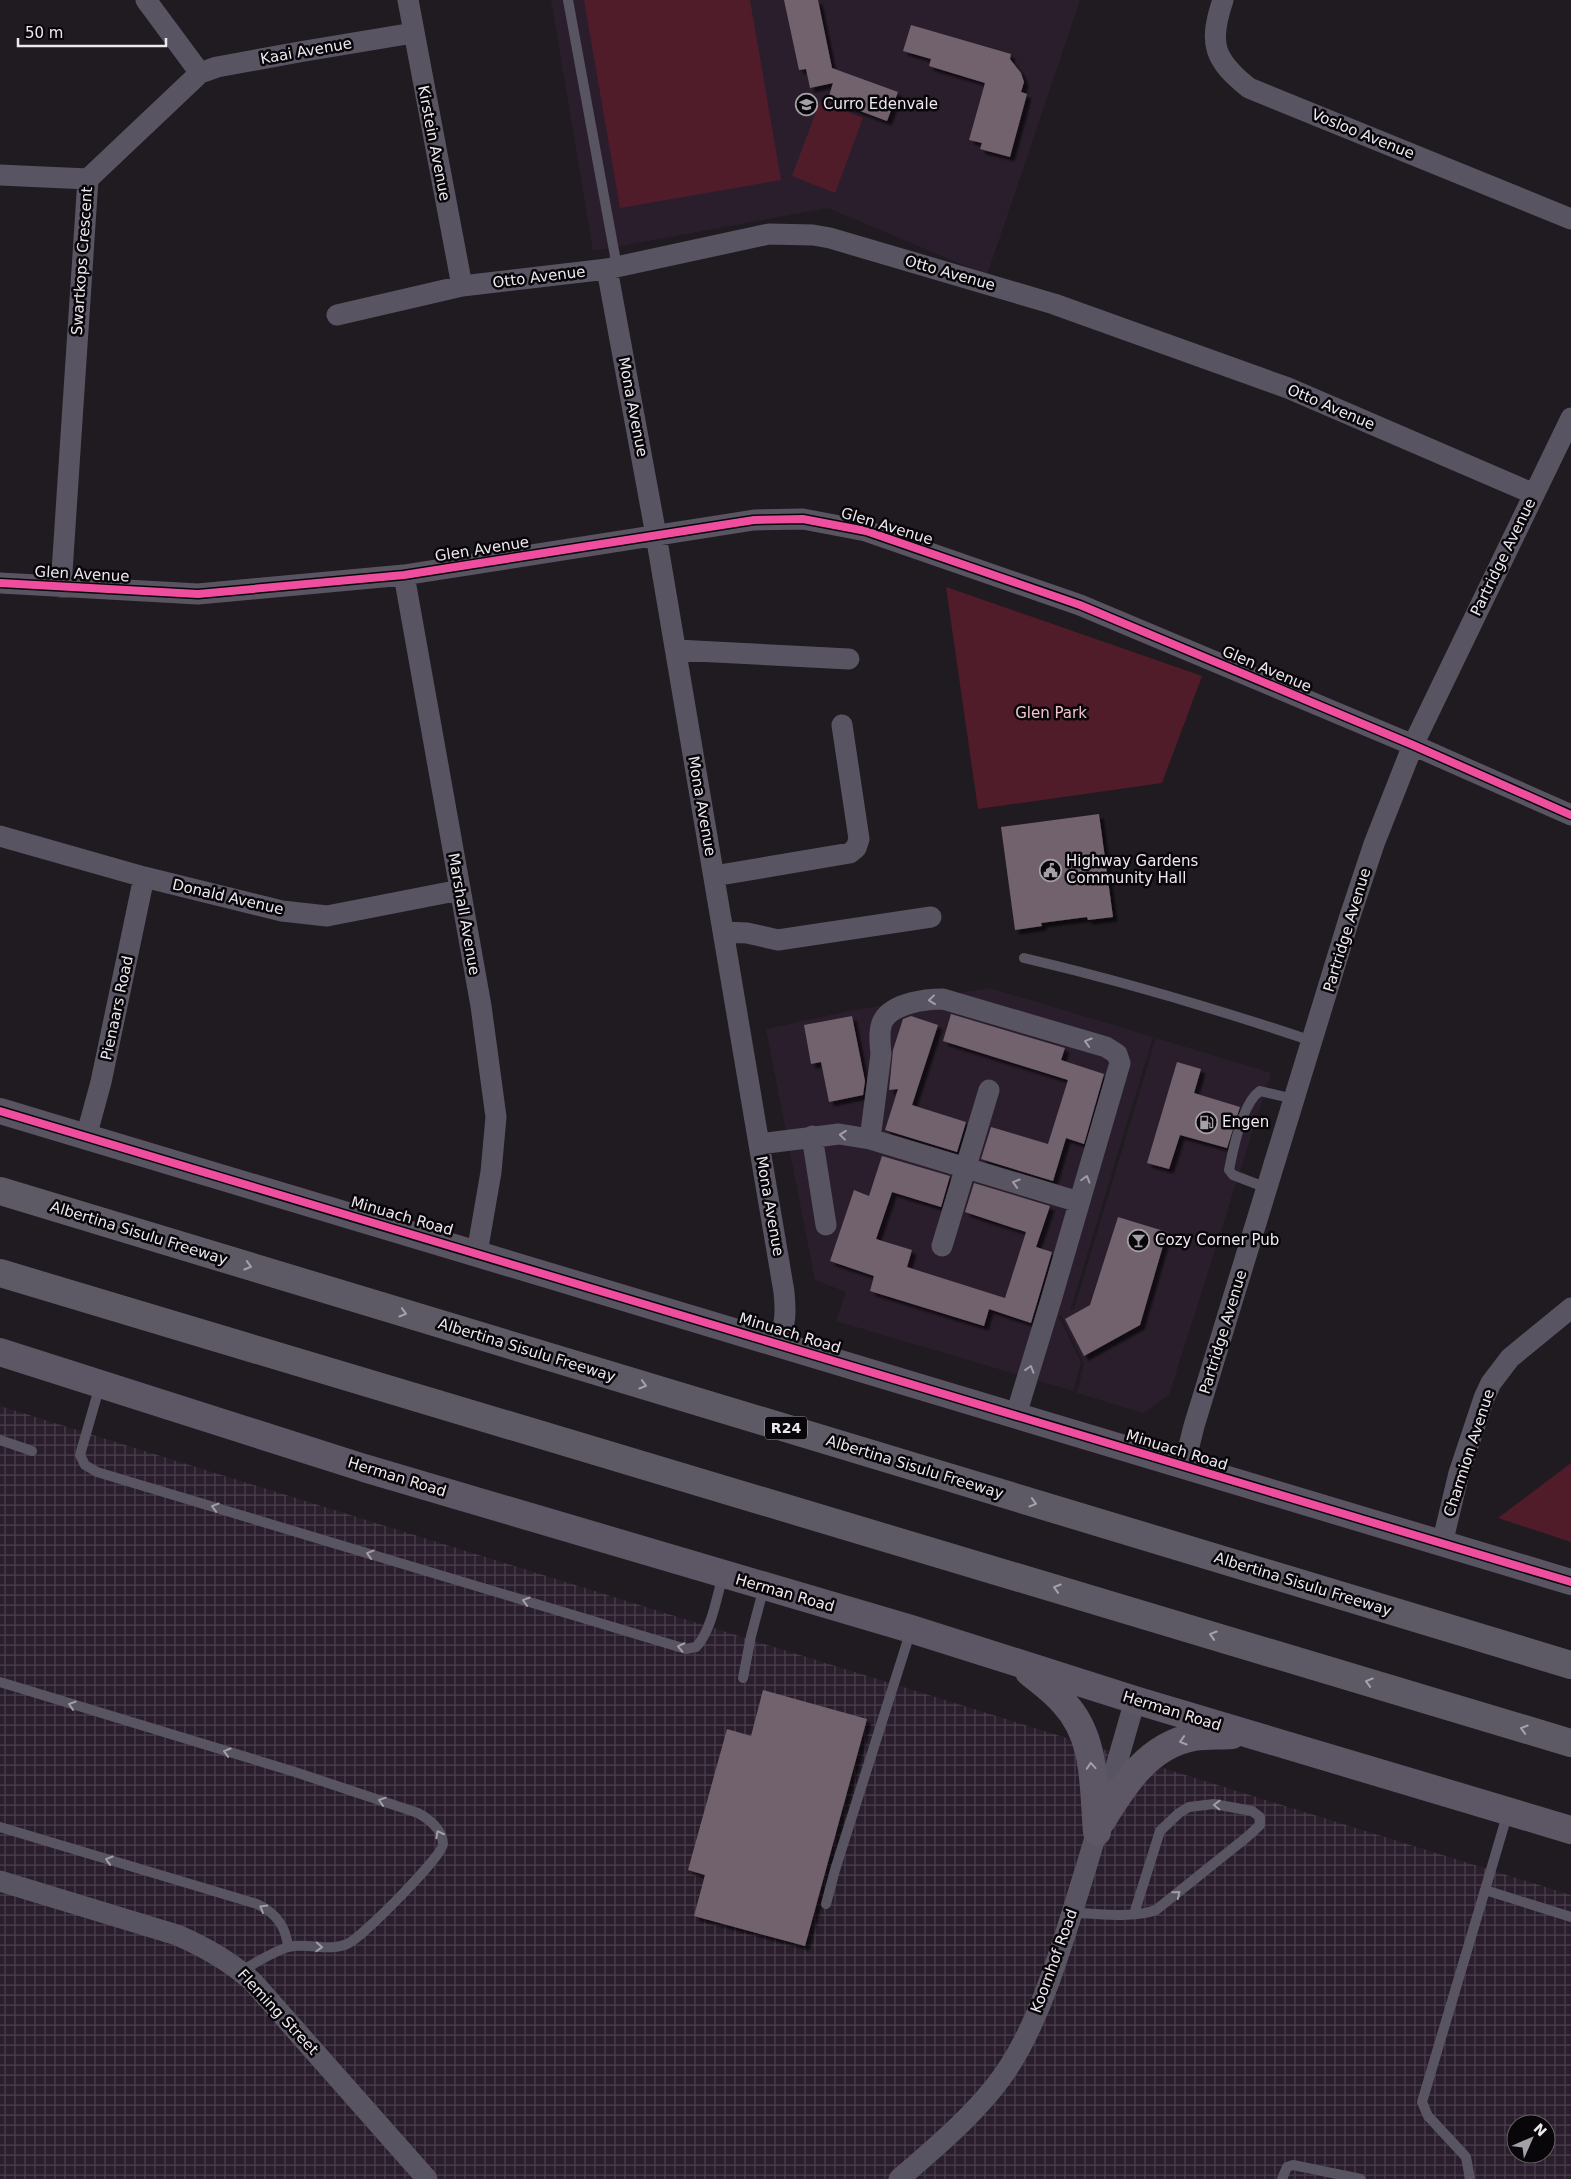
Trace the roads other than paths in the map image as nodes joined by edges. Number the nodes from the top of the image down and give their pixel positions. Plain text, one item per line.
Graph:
1 (146, 0) edge
2 (408, 0) edge
3 (568, 0) edge
4 (1223, 0) edge
5 (413, 32) junction
6 (200, 73) junction
7 (0, 175) edge
8 (88, 180) junction
9 (1571, 219) edge
10 (612, 268) junction
11 (462, 286) junction
12 (337, 315) dead end
13 (1571, 418) edge
14 (1534, 494) junction
15 (656, 535) junction
16 (404, 576) junction
17 (0, 583) edge
18 (61, 587) junction
19 (676, 650) junction
20 (850, 660) dead end
21 (842, 725) dead end
22 (1412, 745) junction
23 (1571, 815) edge
24 (0, 836) edge
25 (714, 876) junction
26 (144, 877) junction
27 (460, 890) junction
28 (931, 917) dead end
29 (724, 932) junction
30 (1024, 958) dead end
31 (1312, 1041) junction
32 (989, 1090) dead end
33 (1294, 1099) junction
34 (0, 1111) edge
35 (812, 1136) junction
36 (86, 1138) junction
37 (870, 1139) junction
38 (759, 1144) junction
39 (967, 1168) junction
40 (1267, 1188) junction
41 (0, 1191) edge
42 (1079, 1202) junction
43 (826, 1225) dead end
44 (942, 1246) dead end
45 (477, 1253) junction
46 (0, 1273) edge
47 (1571, 1308) edge
48 (776, 1343) junction
49 (0, 1352) edge
50 (100, 1383) junction
51 (1016, 1415) junction
52 (0, 1440) edge
53 (32, 1451) dead end
54 (1184, 1466) junction
55 (1442, 1544) junction
56 (723, 1575) junction
57 (1571, 1582) edge
58 (764, 1586) junction
59 (912, 1629) junction
60 (1020, 1664) junction
61 (1571, 1665) edge
62 (743, 1678) dead end
63 (0, 1682) edge
64 (1135, 1700) junction
65 (1249, 1733) junction
66 (1571, 1743) edge
67 (1508, 1812) junction
68 (0, 1827) edge
69 (1099, 1827) junction
70 (1571, 1830) edge
71 (0, 1881) edge
72 (1485, 1890) junction
73 (826, 1904) dead end
74 (1072, 1913) junction
75 (1134, 1914) junction
76 (1571, 1916) edge
77 (288, 1947) junction
78 (241, 1971) junction
79 (427, 2179) edge
80 (899, 2179) edge
81 (1282, 2179) edge
82 (1361, 2179) edge
83 (1470, 2179) edge

1 - 6 street
2 - 5 street, Kirstein Avenue
3 - 10 lane
4 - 9 street, Vosloo Avenue
5 - 6 street, Kaai Avenue
5 - 11 street, Kirstein Avenue
6 - 8 street, Swartkops Crescent
7 - 8 street
8 - 18 street, Swartkops Crescent
10 - 11 street, Otto Avenue
10 - 14 street, Otto Avenue
10 - 15 street, Mona Avenue
11 - 12 street, Otto Avenue
13 - 14 street, Partridge Avenue
14 - 22 street, Partridge Avenue
15 - 16 street, Glen Avenue
15 - 19 street, Mona Avenue
15 - 22 street, Glen Avenue
16 - 18 street, Glen Avenue
16 - 27 street, Marshall Avenue
17 - 18 street, Glen Avenue
19 - 20 street
19 - 25 street, Mona Avenue
21 - 25 street
22 - 23 street, Glen Avenue
22 - 31 street, Partridge Avenue
24 - 26 street, Donald Avenue
25 - 29 street, Mona Avenue
26 - 27 street, Donald Avenue
26 - 36 street, Pienaars Road
27 - 45 street, Marshall Avenue
28 - 29 street
29 - 38 street, Mona Avenue
30 - 31 lane
31 - 33 street, Partridge Avenue
32 - 39 street
33 - 40 street, Partridge Avenue
33 - 40 lane
34 - 36 street, Minuach Road
37 -> 35 street
35 - 38 street
35 - 43 street
36 - 45 street, Minuach Road
37 - 39 street
42 -> 37 street
38 - 48 street, Mona Avenue
42 -> 39 street
39 - 44 street
40 - 54 street, Partridge Avenue
41 -> 61 highway, Albertina Sisulu Freeway / R24
51 -> 42 street
45 - 48 street, Minuach Road
66 -> 46 highway
47 - 55 street, Charmion Avenue
48 - 51 street, Minuach Road
49 - 50 main road, Herman Road
50 - 56 main road, Herman Road
56 -> 50 lane
51 - 54 street, Minuach Road
52 - 53 lane
54 - 55 street, Minuach Road
55 - 57 street, Minuach Road
56 - 58 main road, Herman Road
58 - 59 main road, Herman Road
58 - 62 lane
59 - 60 main road, Herman Road
59 - 73 lane
60 - 64 main road, Herman Road
69 -> 60 main road
77 -> 63 lane
64 - 65 main road, Herman Road
64 - 69 street, Koornhof Road
65 - 67 main road, Herman Road
65 -> 69 main road
67 - 70 main road, Herman Road
67 - 72 lane
77 -> 68 lane
69 - 74 street, Koornhof Road
71 - 78 street, Fleming Street
72 - 76 lane
72 - 83 lane
74 - 75 lane
74 - 80 street, Koornhof Road
75 -> 75 lane
77 - 78 lane
78 - 79 street, Fleming Street
81 - 82 lane

